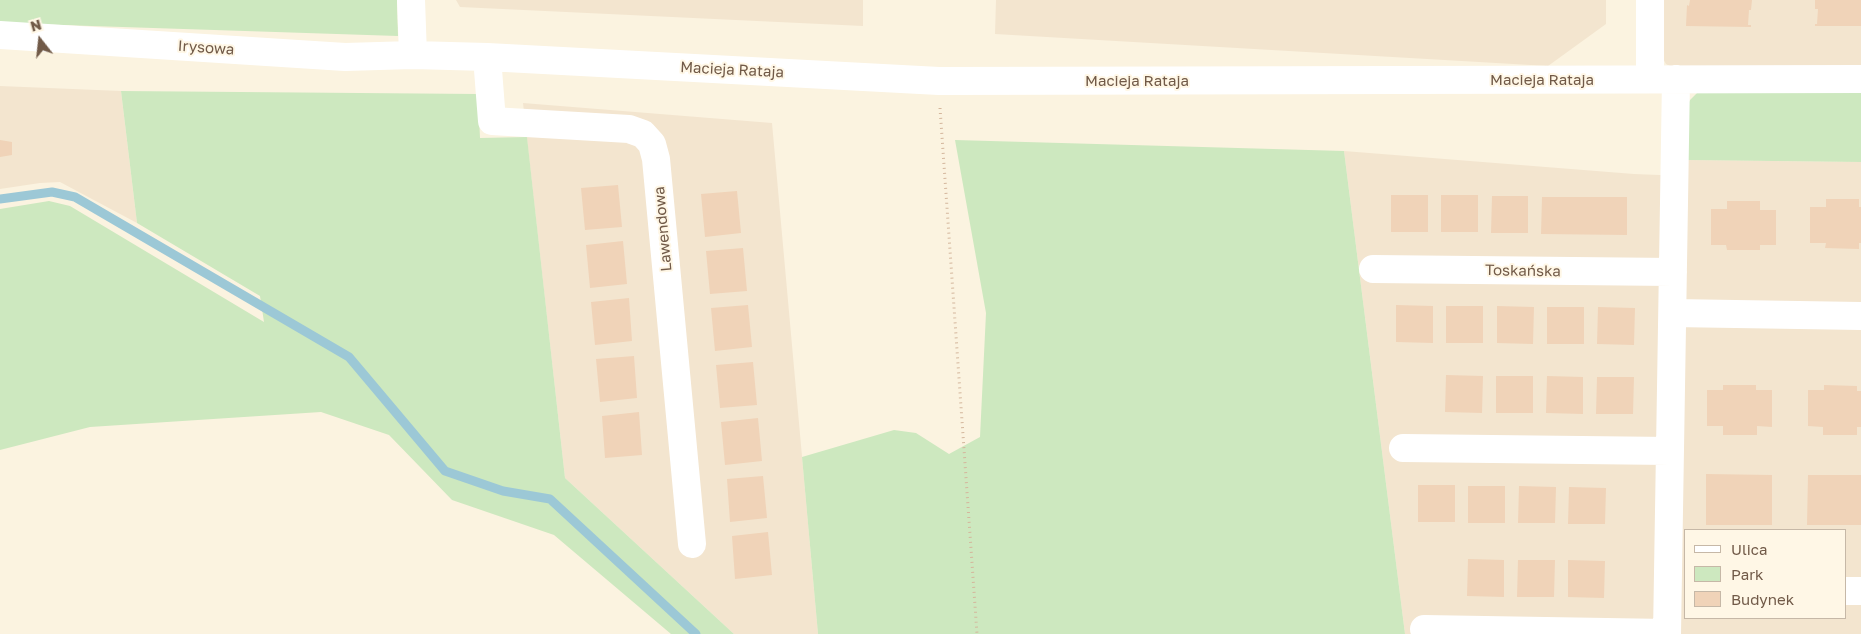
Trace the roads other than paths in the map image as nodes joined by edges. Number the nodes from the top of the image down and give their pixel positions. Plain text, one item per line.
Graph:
1 (411, 0) edge
2 (1650, 0) edge
3 (0, 35) edge
4 (413, 55) junction
5 (487, 56) junction
6 (1663, 79) junction
7 (1861, 79) edge
8 (1372, 269) dead end
9 (1673, 272) junction
10 (1673, 313) junction
11 (1861, 316) edge
12 (1403, 448) dead end
13 (1670, 451) junction
14 (692, 544) dead end
15 (1676, 590) edge
16 (1846, 591) edge
17 (1861, 591) edge
18 (1424, 629) dead end
19 (1667, 634) edge

1 - 4 street
2 - 6 street
3 - 4 street, Irysowa
4 - 5 street, Macieja Rataja
5 - 6 street, Macieja Rataja
5 - 14 street, Lawendowa
6 - 7 street, Macieja Rataja
6 - 9 street
8 - 9 street, Toskańska
9 - 10 street
10 - 11 street
10 - 13 street
12 - 13 street
13 - 15 street
15 - 19 street
16 - 17 street
18 - 19 street

